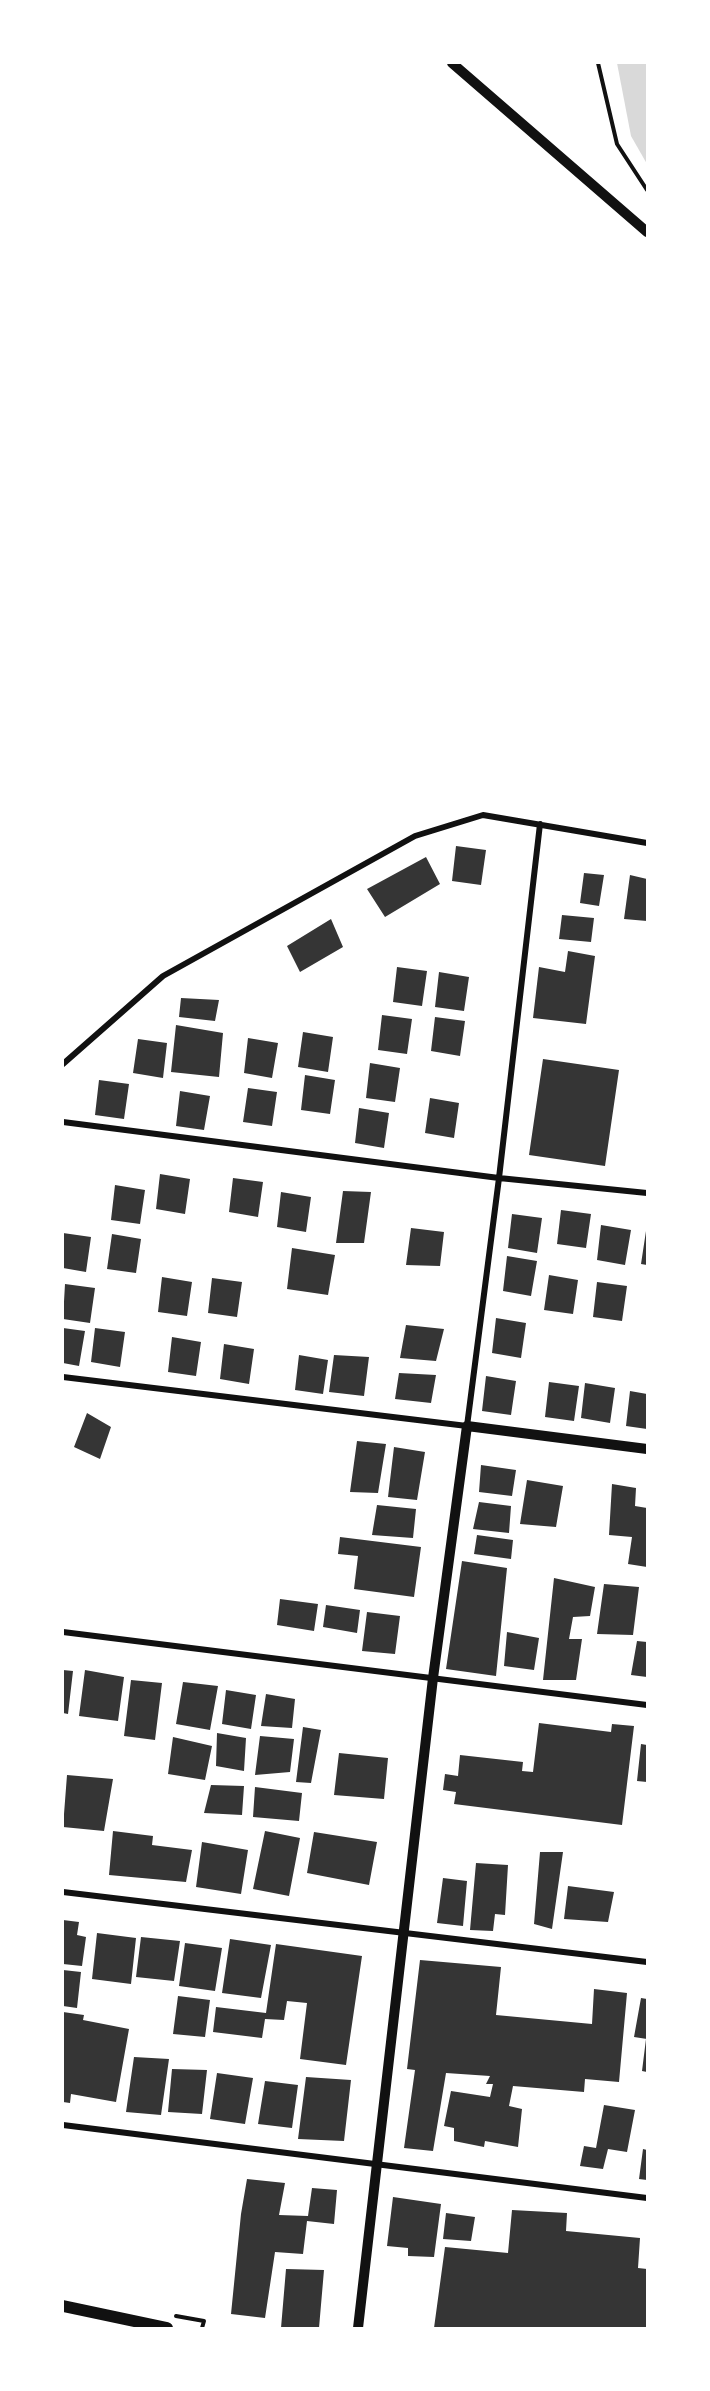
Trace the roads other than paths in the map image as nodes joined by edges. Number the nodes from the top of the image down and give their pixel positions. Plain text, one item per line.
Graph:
1 (452, 63) edge
2 (647, 232) edge
3 (540, 824) junction
4 (647, 843) edge
5 (63, 1064) edge
6 (63, 1122) edge
7 (499, 1178) junction
8 (647, 1193) edge
9 (63, 1377) edge
10 (467, 1426) junction
11 (647, 1449) edge
12 (63, 1632) edge
13 (433, 1678) junction
14 (647, 1705) edge
15 (63, 1892) edge
16 (404, 1932) junction
17 (647, 1962) edge
18 (63, 2126) edge
19 (378, 2165) junction
20 (647, 2198) edge
21 (63, 2306) edge
22 (167, 2328) edge
23 (358, 2328) edge

1 - 2 street
3 - 4 street
3 - 5 street
3 - 7 street
6 - 7 street
7 - 8 street
7 - 10 street
9 - 10 street
10 - 11 street
10 - 13 street
12 - 13 street
13 - 14 street
13 - 16 street
15 - 16 street
16 - 17 street
16 - 19 street
18 - 19 street
19 - 20 street
19 - 23 street
21 - 22 main road

